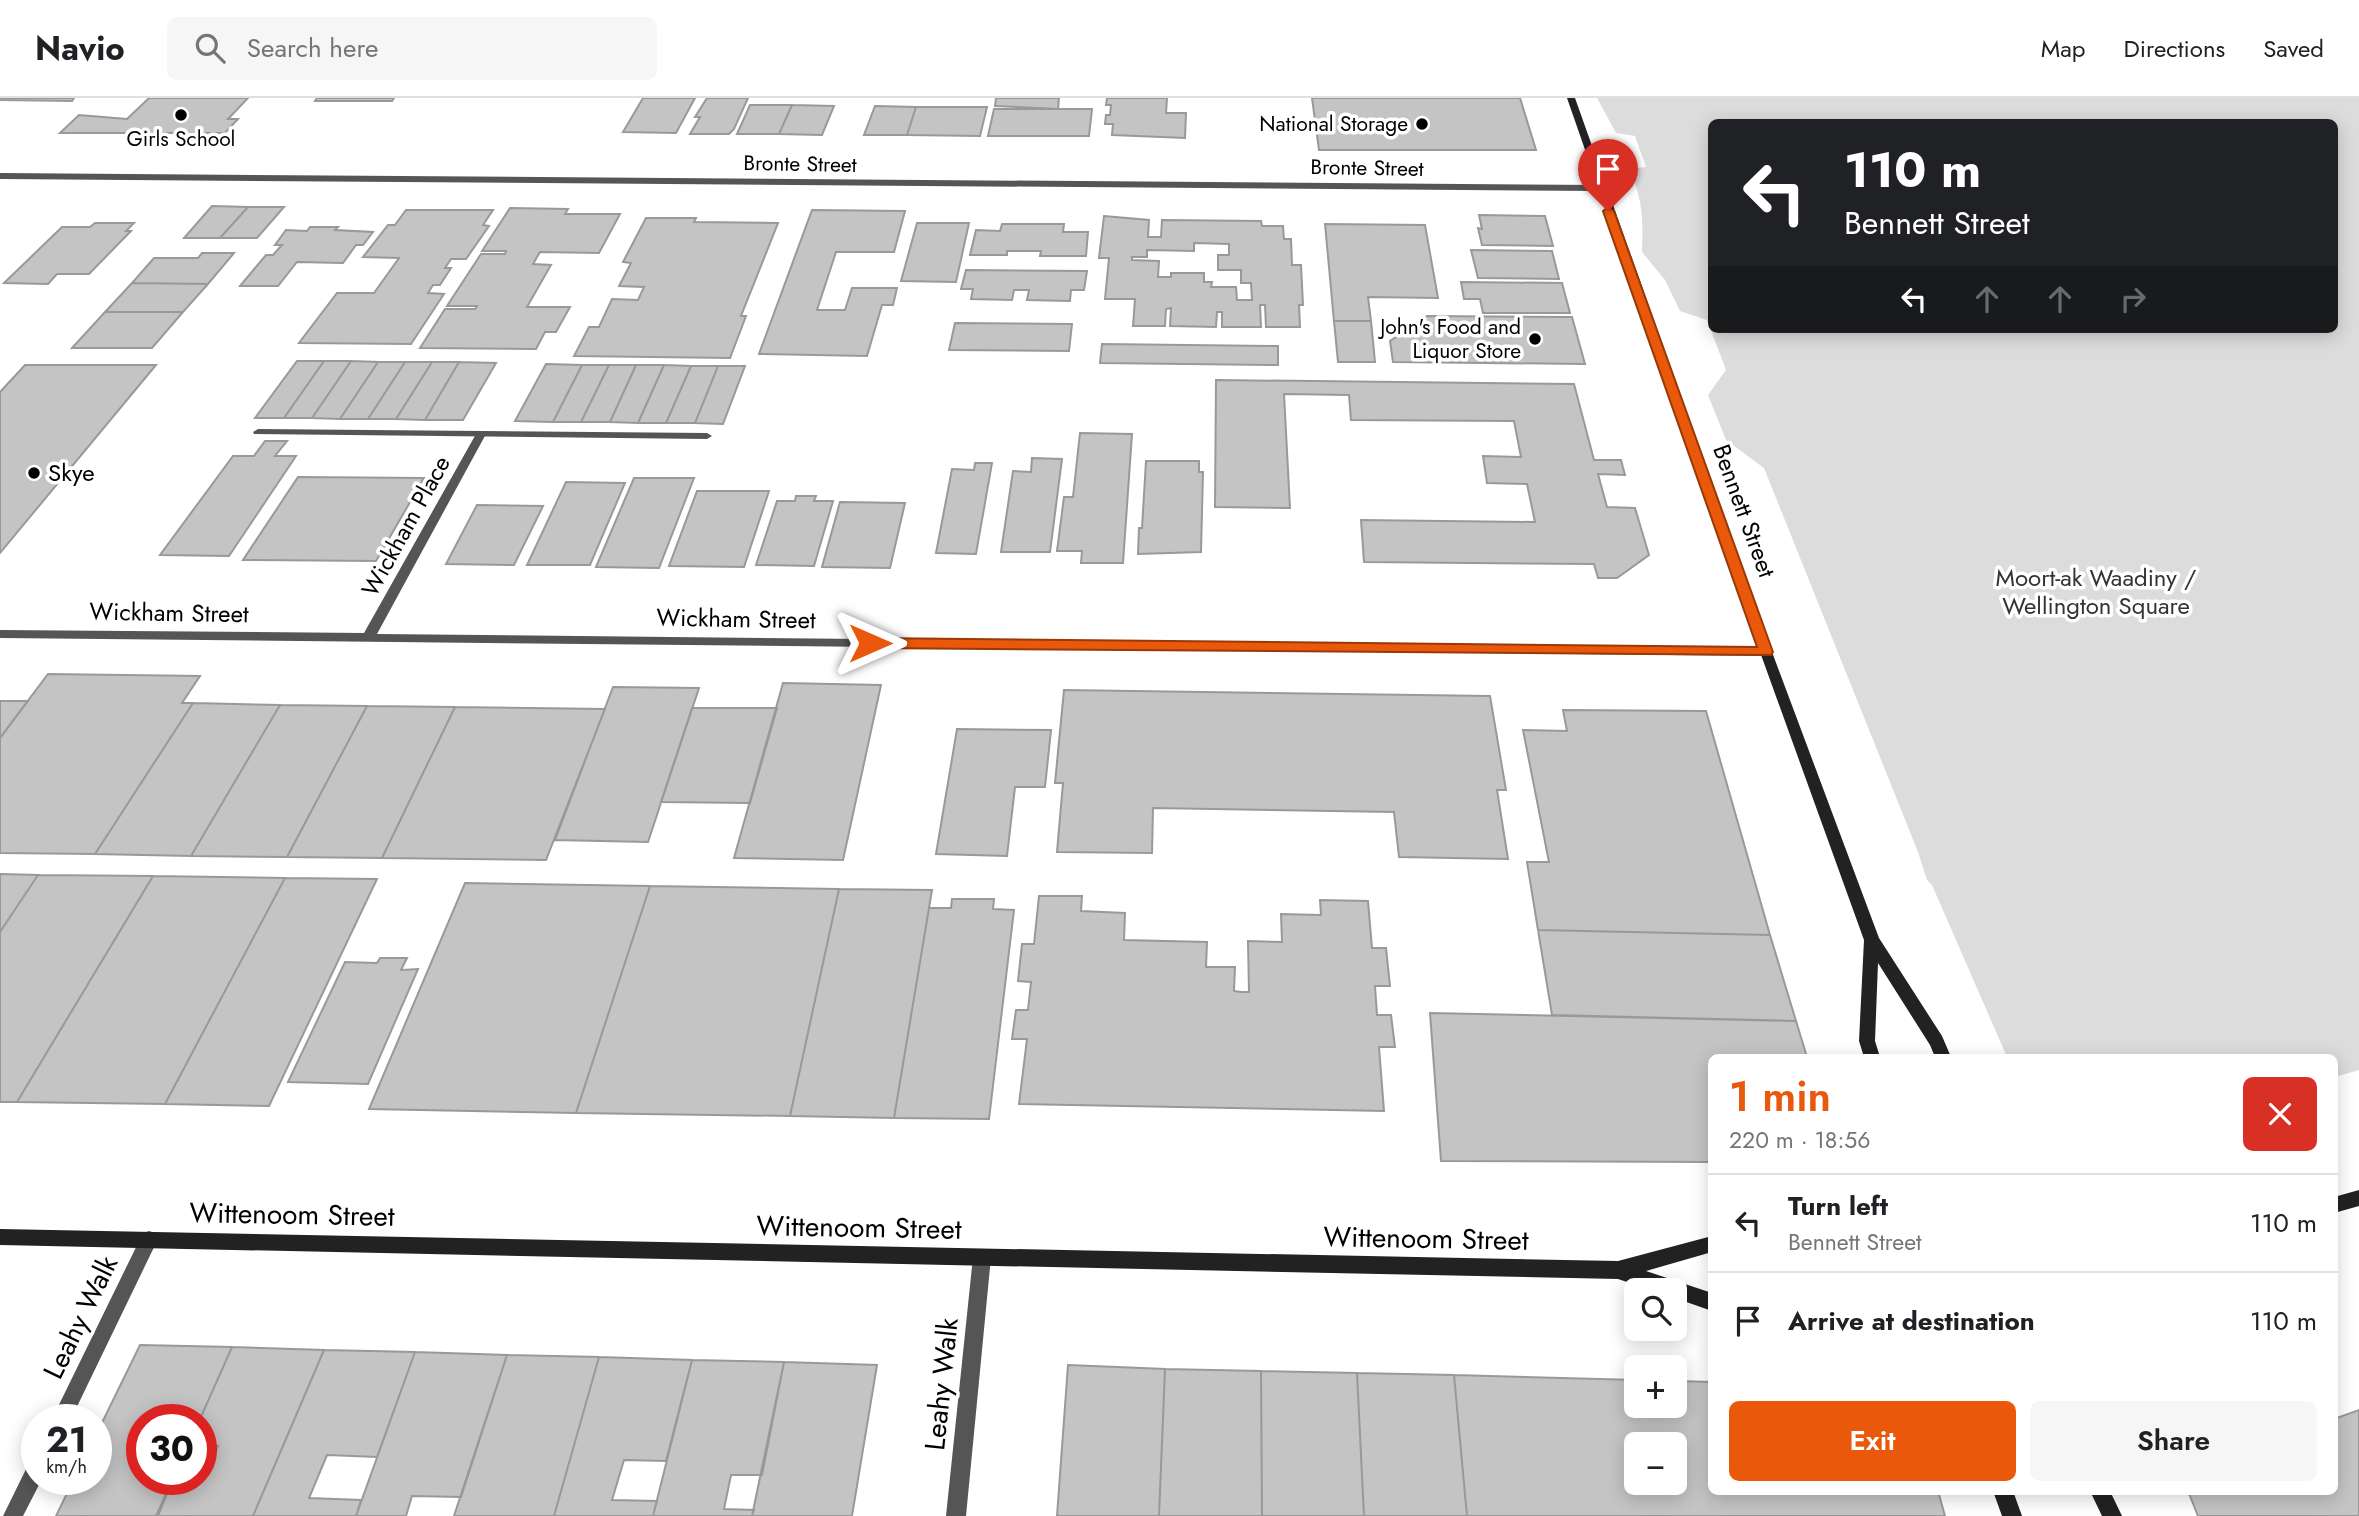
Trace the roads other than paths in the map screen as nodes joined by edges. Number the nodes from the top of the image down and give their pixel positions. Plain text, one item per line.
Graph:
1 (1571, 98) edge
2 (0, 176) edge
3 (1600, 188) junction
4 (258, 432) dead end
5 (481, 434) junction
6 (707, 436) dead end
7 (0, 634) edge
8 (368, 638) junction
9 (1766, 652) junction
10 (1872, 940) junction
11 (1871, 1054) edge
12 (1942, 1054) edge
13 (2359, 1198) edge
14 (2338, 1204) edge
15 (0, 1237) edge
16 (149, 1239) junction
17 (1708, 1245) edge
18 (982, 1258) junction
19 (1618, 1270) junction
20 (1708, 1301) edge
21 (68, 1404) edge
22 (24, 1495) edge
23 (2004, 1495) edge
24 (2102, 1495) edge
25 (13, 1516) edge
26 (956, 1516) edge
27 (2012, 1516) edge
28 (2112, 1516) edge

1 - 3 main road, Bennett Street
2 - 3 street, Bronte Street
3 - 9 main road, Bennett Street
4 - 5 street
5 - 6 street
5 - 8 street, Wickham Place
7 - 8 street, Wickham Street
8 - 9 street, Wickham Street
9 - 10 main road, Bennett Street
10 - 11 main road, Bennett Street
10 - 12 main road, Bennett Street
13 - 14 main road
15 - 16 main road, Wittenoom Street
16 - 18 main road, Wittenoom Street
16 - 21 street, Leahy Walk
17 - 19 main road
18 - 19 main road, Wittenoom Street
18 - 26 street, Leahy Walk
19 - 20 main road, Wittenoom Street
22 - 25 street
23 - 27 main road
24 - 28 main road

